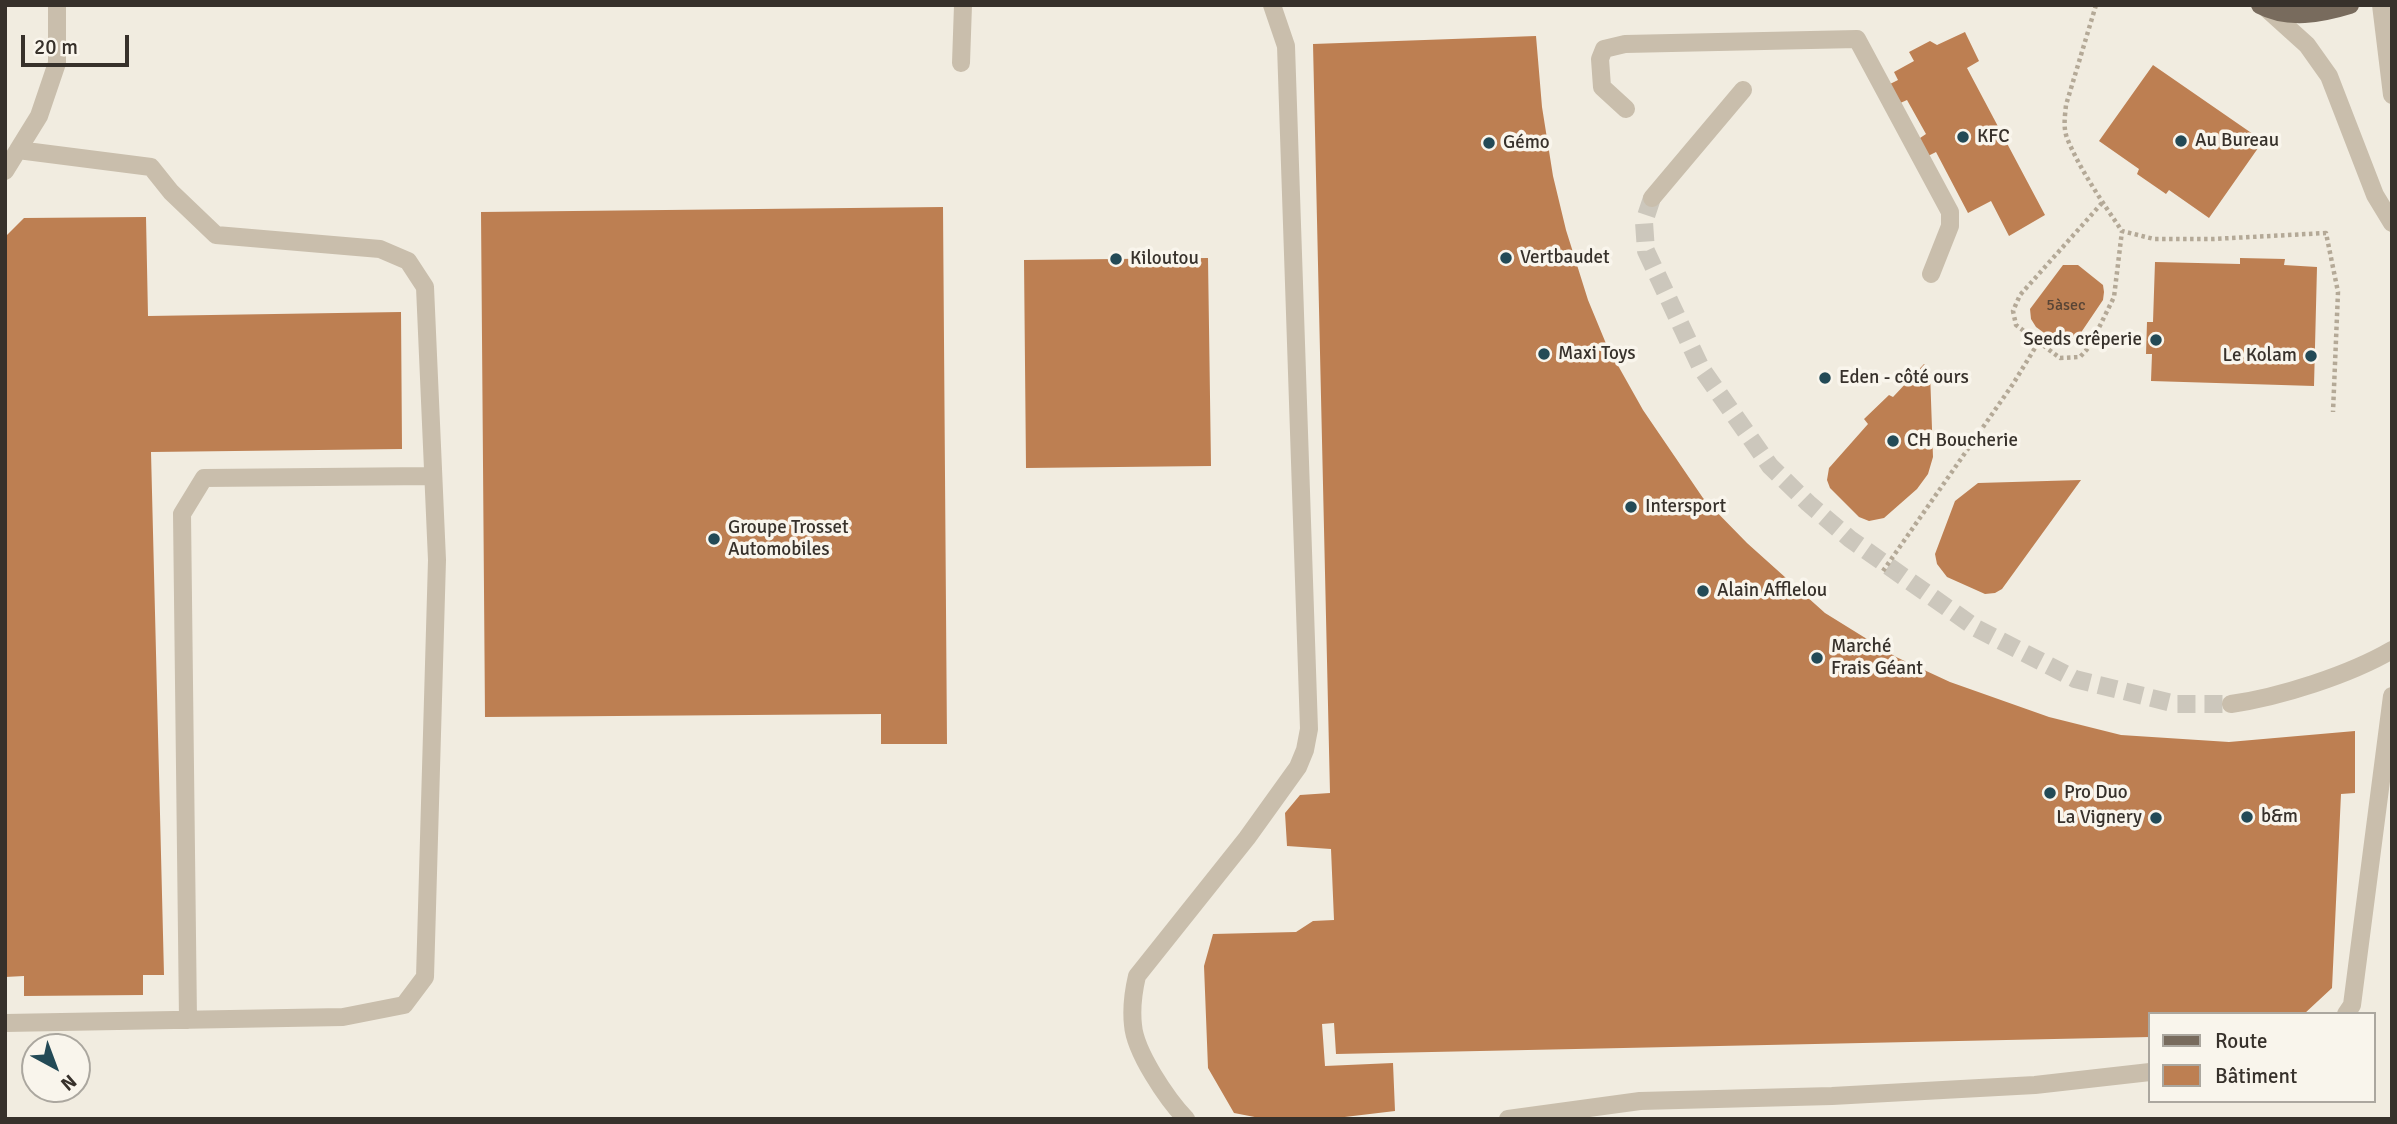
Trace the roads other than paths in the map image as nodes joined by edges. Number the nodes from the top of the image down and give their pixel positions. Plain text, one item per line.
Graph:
1 (57, 5) edge
2 (963, 5) edge
3 (1272, 5) edge
4 (2350, 5) edge
5 (2381, 5) edge
6 (2263, 7) edge
7 (961, 63) dead end
8 (1743, 90) dead end
9 (2392, 94) edge
10 (1626, 109) dead end
11 (18, 150) junction
12 (5, 170) edge
13 (1652, 198) tunnel mouth
14 (2392, 223) edge
15 (1931, 274) dead end
16 (432, 476) junction
17 (2392, 650) edge
18 (2392, 696) edge
19 (2231, 704) tunnel mouth
20 (2347, 1012) edge
21 (188, 1020) junction
22 (5, 1023) edge
23 (2148, 1072) edge
24 (1186, 1119) edge
25 (1508, 1119) edge

1 - 11 lane
2 - 7 lane
3 - 24 lane
4 - 6 main road
5 - 9 lane
6 - 14 lane
8 - 13 lane
10 - 15 lane
11 - 12 lane
11 - 16 lane
16 - 21 lane
16 - 21 lane
17 - 19 lane
18 - 20 lane
21 - 22 lane
23 - 25 lane

